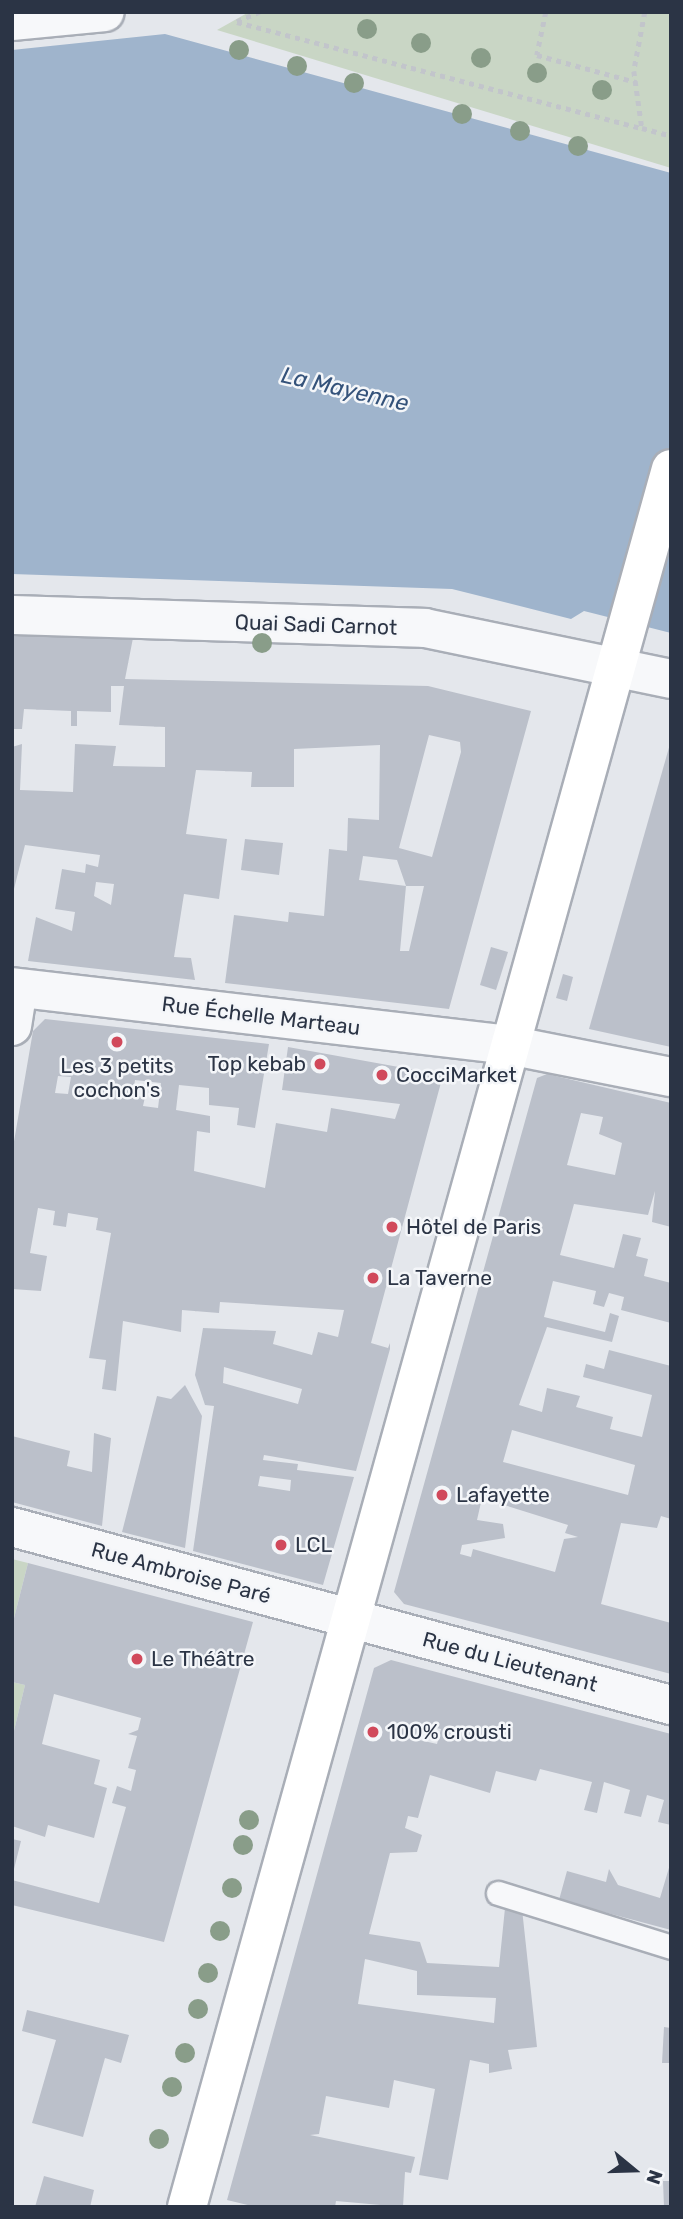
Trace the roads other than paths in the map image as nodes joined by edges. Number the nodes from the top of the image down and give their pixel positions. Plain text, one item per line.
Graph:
1 (105, 12) edge
2 (12, 21) edge
3 (671, 469) edge
4 (12, 615) edge
5 (616, 668) junction
6 (671, 679) edge
7 (15, 987) edge
8 (12, 1026) edge
9 (509, 1045) junction
10 (671, 1077) edge
11 (12, 1527) edge
12 (350, 1619) junction
13 (671, 1705) edge
14 (498, 1893) dead end
15 (671, 1947) edge
16 (187, 2207) edge

1 - 2 street
3 - 5 main road
4 - 5 street, Quai Sadi Carnot
5 - 6 street, Quai Sadi Carnot
5 - 9 main road
7 - 8 street
7 - 9 street, Rue Échelle Marteau
9 - 10 street, Rue Échelle Marteau
9 - 12 main road
11 - 12 street, Rue Ambroise Paré
12 - 13 street, Rue du Lieutenant
12 - 16 main road
14 - 15 lane

